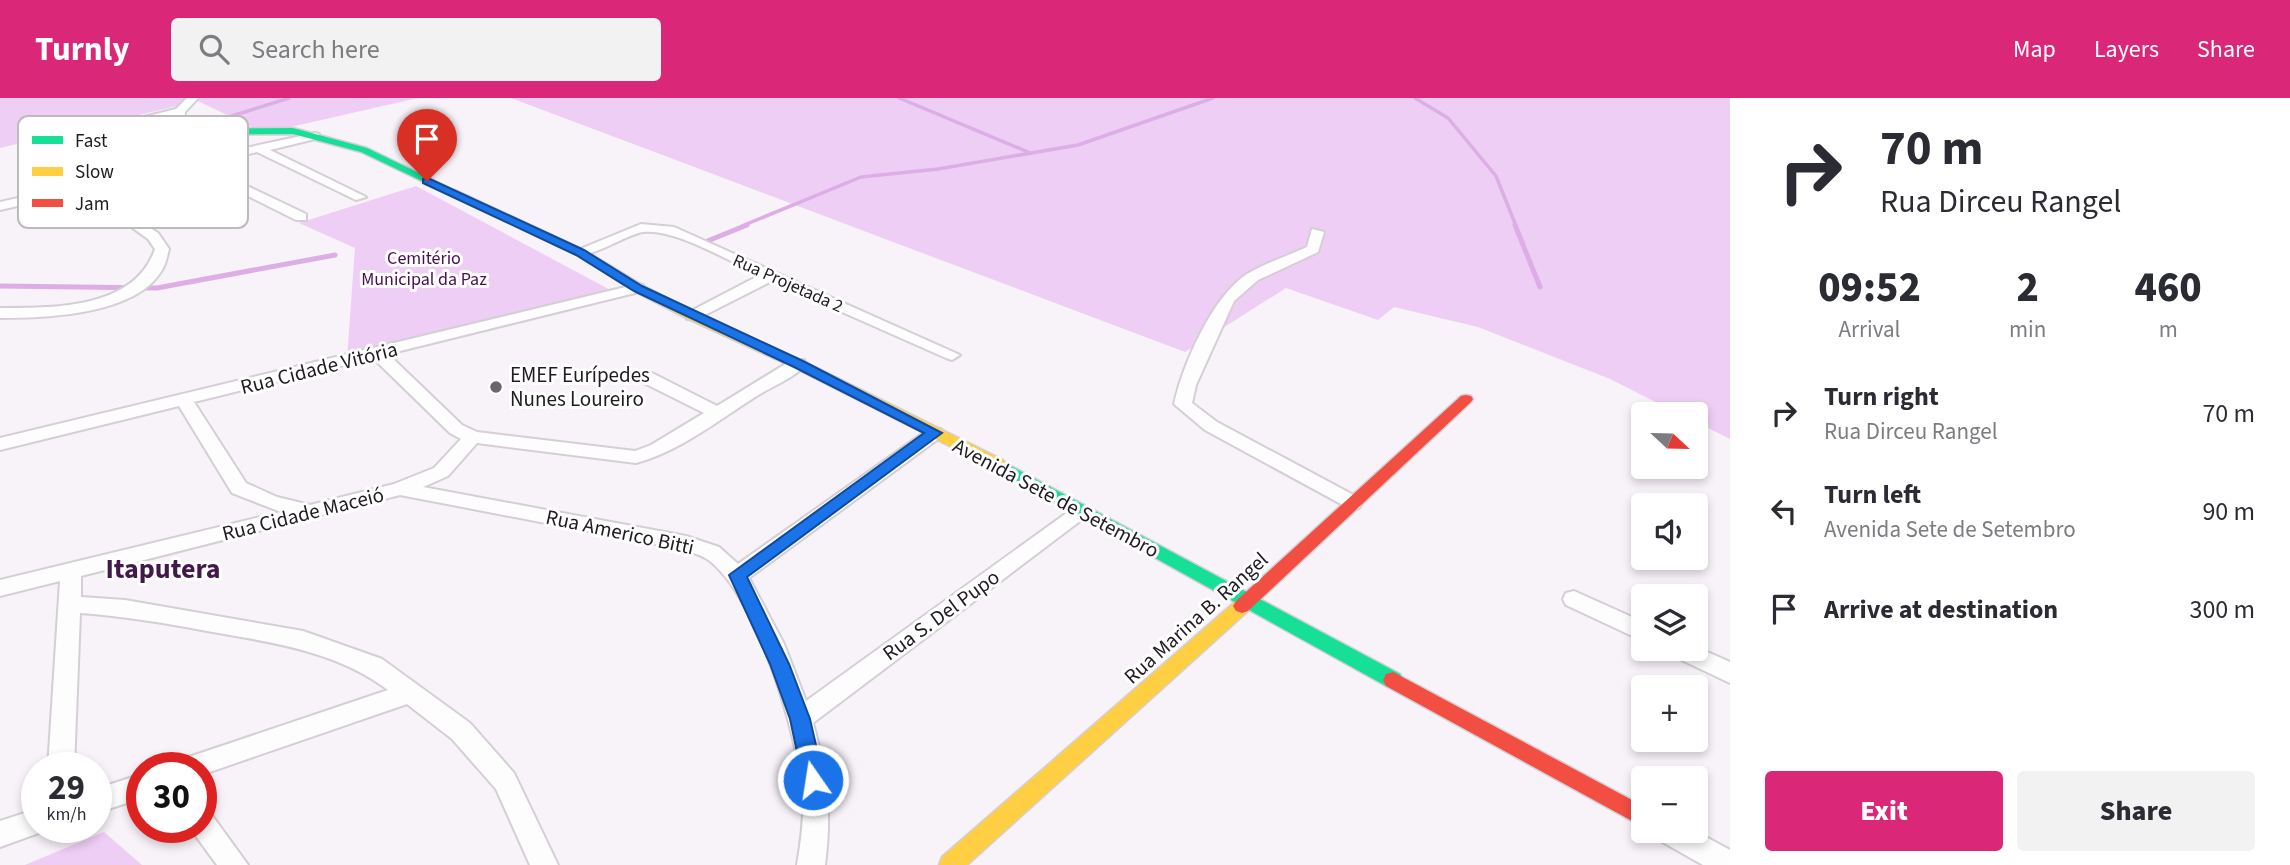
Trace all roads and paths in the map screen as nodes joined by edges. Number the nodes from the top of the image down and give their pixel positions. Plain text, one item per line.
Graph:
1 (193, 98) edge
2 (180, 111) junction
3 (160, 116) edge
4 (180, 116) edge
5 (248, 130) edge
6 (315, 136) junction
7 (257, 148) junction
8 (248, 150) edge
9 (248, 191) edge
10 (360, 197) dead end
11 (18, 202) edge
12 (0, 206) edge
13 (301, 217) dead end
14 (141, 228) edge
15 (1317, 232) dead end
16 (580, 252) junction
17 (770, 276) junction
18 (638, 288) junction
19 (0, 313) edge
20 (692, 316) junction
21 (377, 354) junction
22 (952, 355) dead end
23 (798, 364) junction
24 (646, 377) dead end
25 (1466, 399) dead end
26 (184, 400) junction
27 (719, 414) junction
28 (935, 433) junction
29 (472, 437) junction
30 (0, 444) edge
31 (400, 489) junction
32 (1352, 503) junction
33 (314, 512) junction
34 (1082, 512) junction
35 (71, 571) junction
36 (738, 575) junction
37 (0, 588) edge
38 (1574, 599) dead end
39 (1247, 602) junction
40 (69, 604) junction
41 (1631, 626) edge
42 (1704, 661) edge
43 (1730, 673) edge
44 (409, 693) junction
45 (800, 719) junction
46 (62, 752) edge
47 (217, 758) edge
48 (1631, 810) edge
49 (21, 827) edge
50 (0, 834) edge
51 (216, 843) edge
52 (1691, 843) edge
53 (233, 865) edge
54 (544, 865) edge
55 (811, 865) edge
56 (950, 865) edge
57 (1730, 865) edge

1 - 2 street
2 - 3 street
2 - 4 street
5 - 6 street, Avenida Sete de Setembro
6 - 7 street
6 - 16 street, Avenida Sete de Setembro
7 - 8 street
7 - 10 street
9 - 13 street
11 - 12 street
14 - 19 street
15 - 32 street
16 - 17 street, Rua Projetada 2
16 - 18 street, Avenida Sete de Setembro
17 - 20 street
17 - 22 street, Rua Projetada 2
18 - 20 street, Avenida Sete de Setembro
18 - 21 street, Rua Cidade Vitória
20 - 23 street, Avenida Sete de Setembro
21 - 26 street, Rua Cidade Vitória
21 - 29 street
23 - 27 street
23 - 28 street, Avenida Sete de Setembro
24 - 27 street
25 - 32 street, Rua Marina B. Rangel
26 - 30 street, Rua Cidade Vitória
26 - 33 street
27 - 29 street
28 - 34 street, Avenida Sete de Setembro
28 - 36 street
29 - 31 street, Rua Cidade Maceió
31 - 33 street, Rua Cidade Maceió
31 - 36 street, Rua Americo Bitti
32 - 39 street, Rua Marina B. Rangel
33 - 35 street, Rua Cidade Maceió
34 - 39 street, Avenida Sete de Setembro
34 - 45 street, Rua S. Del Pupo
35 - 37 street, Rua Cidade Maceió
35 - 40 street
36 - 45 street, Rua Americo Bitti
38 - 41 street
39 - 48 street, Avenida Sete de Setembro
39 - 56 street, Rua Marina B. Rangel
40 - 44 street
40 - 46 street
42 - 43 street
44 - 47 street
44 - 54 street
45 - 55 street, Rua Americo Bitti
49 - 50 street
51 - 53 street
52 - 57 street

